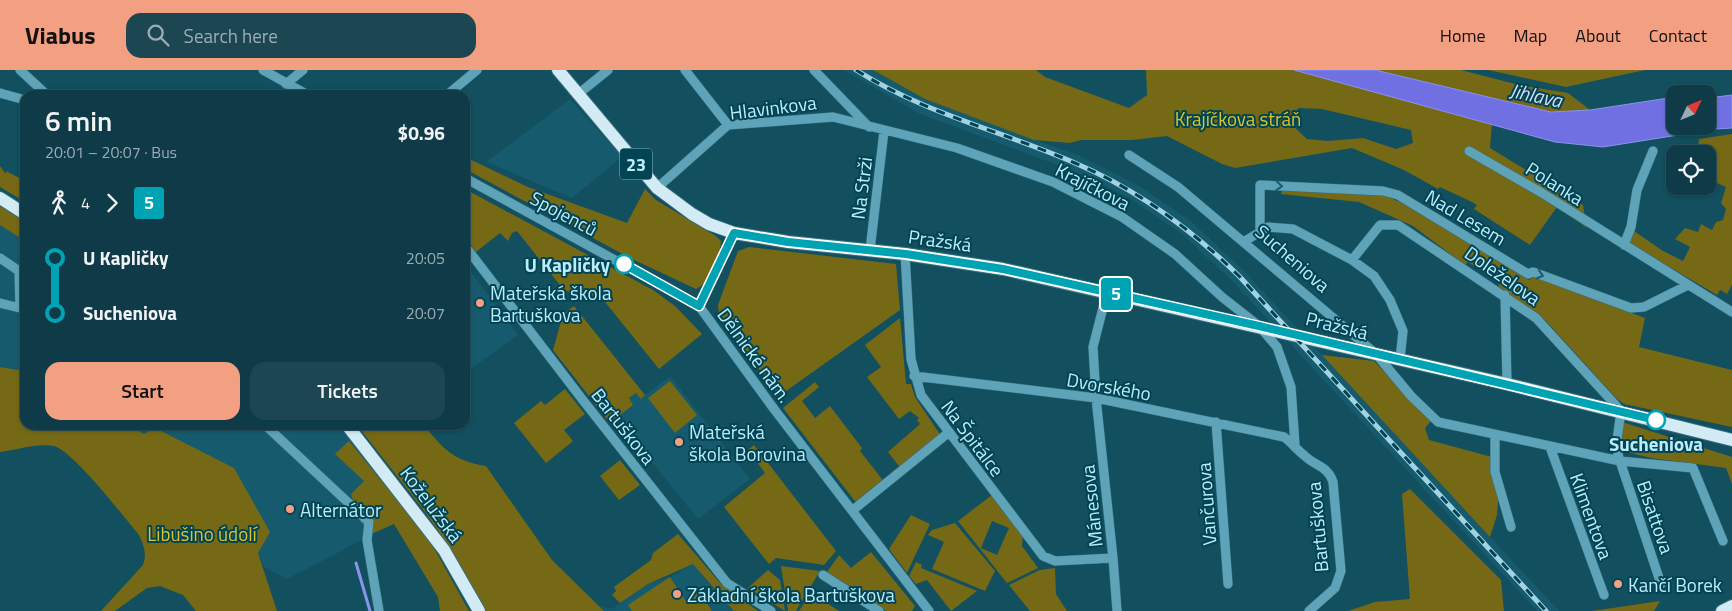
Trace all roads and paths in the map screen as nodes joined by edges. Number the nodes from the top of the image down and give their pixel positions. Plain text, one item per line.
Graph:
1 (20, 70) edge
2 (263, 70) edge
3 (303, 70) edge
4 (477, 70) edge
5 (558, 70) edge
6 (608, 70) edge
7 (684, 70) edge
8 (814, 70) edge
9 (286, 84) junction
10 (42, 90) edge
11 (298, 90) edge
12 (453, 90) edge
13 (0, 93) edge
14 (577, 95) junction
15 (20, 99) edge
16 (728, 125) junction
17 (869, 126) junction
18 (884, 131) junction
19 (1468, 151) dead end
20 (1653, 151) dead end
21 (1129, 155) dead end
22 (470, 181) edge
23 (657, 188) junction
24 (0, 198) edge
25 (20, 211) edge
26 (1260, 232) junction
27 (734, 233) junction
28 (1245, 241) junction
29 (1624, 245) junction
30 (870, 250) junction
31 (470, 253) edge
32 (906, 254) junction
33 (0, 258) edge
34 (1352, 260) junction
35 (20, 280) edge
36 (1688, 285) junction
37 (1107, 292) junction
38 (1505, 295) junction
39 (0, 303) edge
40 (699, 306) junction
41 (20, 307) edge
42 (1732, 312) edge
43 (1259, 326) junction
44 (1376, 354) junction
45 (1400, 359) junction
46 (914, 376) junction
47 (1507, 384) junction
48 (1096, 398) junction
49 (1621, 411) junction
50 (1216, 422) junction
51 (270, 430) edge
52 (351, 430) edge
53 (948, 433) junction
54 (1495, 435) junction
55 (1732, 440) edge
56 (1295, 445) junction
57 (1550, 447) junction
58 (1609, 459) junction
59 (1620, 461) junction
60 (853, 510) junction
61 (1511, 527) dead end
62 (1723, 541) dead end
63 (1113, 558) junction
64 (823, 575) dead end
65 (1228, 584) dead end
66 (1661, 584) dead end
67 (1604, 595) dead end
68 (1732, 606) edge
69 (379, 611) edge
70 (479, 611) edge
71 (771, 611) edge
72 (880, 611) edge
73 (929, 611) edge
74 (1117, 611) edge
75 (1309, 611) edge
76 (1722, 611) edge

1 - 10 street
2 - 9 street
3 - 9 street
4 - 12 street
5 - 14 main road, Pražská / 23
6 - 14 street
7 - 16 street
8 - 17 street
9 - 11 street
13 - 15 street
14 - 23 main road, Pražská / 23
16 - 17 street, Hlavinkova
16 - 23 street, Hlavinkova
17 - 18 street, Hlavinkova
18 - 30 street, Na Strži
18 - 43 street, Krajíčkova
19 - 29 street, Polanka
20 - 29 street
21 - 28 street, Sucheniova
22 - 40 street, Spojenců
23 - 27 main road, Pražská / 23
24 - 25 main road
26 - 28 street
26 - 34 street
26 -> 36 street, Nad Lesem
27 - 30 main road, Pražská / 23
27 - 40 street, Dělnické nám.
28 - 44 street, Sucheniova
29 - 36 street, Polanka
30 - 32 main road, Pražská / 23
31 - 71 street, Bartuškova
32 - 37 main road, Pražská / 23
32 - 46 street, Na Špitálce
33 - 35 street
34 - 38 street, Doleželova
34 - 45 street
36 - 42 street, Polanka
37 - 43 main road, Pražská / 23
37 - 48 street, Mánesova
38 - 47 street
38 - 49 street, Doleželova
39 - 41 street
40 - 60 street, Dělnické nám.
43 - 44 main road, Pražská / 23
43 - 56 street, Krajíčkova
44 - 45 main road, Sucheniova / 23
44 - 54 street
45 - 47 main road, Sucheniova / 23
46 - 48 street, Dvorského
46 - 53 street, Na Špitálce
47 - 49 main road, Sucheniova / 23
48 - 50 street, Dvorského
48 - 63 street, Mánesova
49 - 55 main road, Sucheniova / 23
49 - 58 street
49 - 59 street, Bisattova
50 - 56 street, Dvorského
50 - 65 street, Vančurova
51 - 69 street
52 - 70 main road, Koželužská
53 - 60 street
53 - 63 street, Na Špitálce
54 - 57 street
54 - 61 street
56 - 75 street, Bartuškova
57 - 58 street
57 - 67 street, Klimentova
58 - 59 street
59 - 62 street
59 - 66 street, Bisattova
60 - 73 street, Dělnické nám.
63 - 74 street, Mánesova
64 - 72 street
68 - 76 main road

